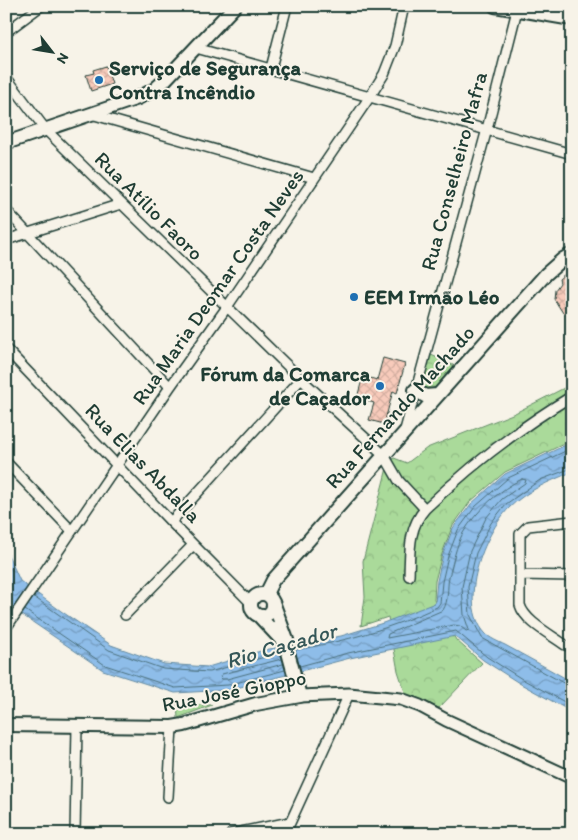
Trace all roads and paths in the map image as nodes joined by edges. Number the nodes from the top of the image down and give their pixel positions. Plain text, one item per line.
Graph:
1 (41, 6) edge
2 (235, 6) edge
3 (288, 6) edge
4 (404, 6) edge
5 (495, 6) edge
6 (517, 8) edge
7 (572, 19) edge
8 (6, 32) edge
9 (196, 48) junction
10 (271, 68) junction
11 (6, 77) edge
12 (369, 98) junction
13 (91, 114) junction
14 (487, 129) junction
15 (46, 130) junction
16 (6, 143) edge
17 (572, 154) edge
18 (314, 178) junction
19 (122, 204) junction
20 (6, 210) edge
21 (27, 233) junction
22 (6, 240) edge
23 (572, 254) edge
24 (226, 307) junction
25 (6, 349) edge
26 (301, 379) junction
27 (170, 387) junction
28 (415, 390) junction
29 (437, 396) junction
30 (572, 396) edge
31 (404, 434) junction
32 (384, 456) junction
33 (6, 462) edge
34 (117, 465) junction
35 (425, 510) junction
36 (171, 522) junction
37 (572, 522) edge
38 (72, 531) junction
39 (193, 544) junction
40 (409, 576) dead end
41 (520, 576) junction
42 (572, 576) edge
43 (269, 598) junction
44 (251, 603) junction
45 (125, 615) dead end
46 (259, 616) junction
47 (6, 628) edge
48 (287, 646) junction
49 (572, 648) edge
50 (349, 694) junction
51 (300, 696) junction
52 (6, 725) edge
53 (77, 726) junction
54 (172, 727) junction
55 (572, 778) edge
56 (168, 797) dead end
57 (290, 822) junction
58 (75, 834) edge
59 (231, 834) edge
60 (284, 834) edge

1 - 8 street
2 - 9 main road
3 - 10 street
4 - 12 street, Rua Maria Deomar Costa Neves
5 - 6 main road
6 - 7 main road
6 - 14 street, Rua Conselheiro Mafra
9 - 10 street
9 - 13 main road
10 - 12 street
11 - 15 street, Rua Atílio Faoro
12 - 14 street
12 - 18 street, Rua Maria Deomar Costa Neves
13 - 15 main road
13 - 18 street
14 - 17 street
14 - 28 street, Rua Conselheiro Mafra
15 - 16 main road
15 - 19 street, Rua Atílio Faoro
18 - 24 street, Rua Maria Deomar Costa Neves
19 - 21 street
19 - 24 street, Rua Atílio Faoro
20 - 21 street
21 - 22 street
21 - 27 street
23 - 29 main road, Rua Fernando Machado
24 - 26 street, Rua Atílio Faoro
24 - 27 street, Rua Maria Deomar Costa Neves
25 - 34 street, Rua Elias Abdalla
26 - 32 street, Rua Atílio Faoro
26 - 36 street
27 - 34 street, Rua Maria Deomar Costa Neves
28 - 29 main road
28 - 31 street, Rua Conselheiro Mafra
29 - 31 main road, Rua Fernando Machado
30 - 35 street
31 - 32 main road, Rua Fernando Machado
32 - 35 street, Rua Atílio Faoro
32 - 43 main road, Rua Fernando Machado
33 - 38 street
34 - 36 street, Rua Elias Abdalla
34 - 38 street, Rua Maria Deomar Costa Neves
35 - 40 street
36 - 39 street, Rua Elias Abdalla
37 - 41 street
38 - 47 street, Rua Maria Deomar Costa Neves
39 - 44 street, Rua Elias Abdalla
39 - 45 street
41 - 42 street
41 - 49 street
43 - 44 main road
43 - 46 main road
43 - 48 main road
44 - 46 main road
46 - 48 main road
48 - 51 main road
50 - 51 street, Rua José Gioppo
50 - 55 street, Rua José Gioppo
50 - 57 street
51 - 54 main road, Rua José Gioppo
52 - 53 main road, Rua José Gioppo
53 - 54 main road, Rua José Gioppo
53 - 58 street
54 - 56 street
57 - 59 street
57 - 60 street

